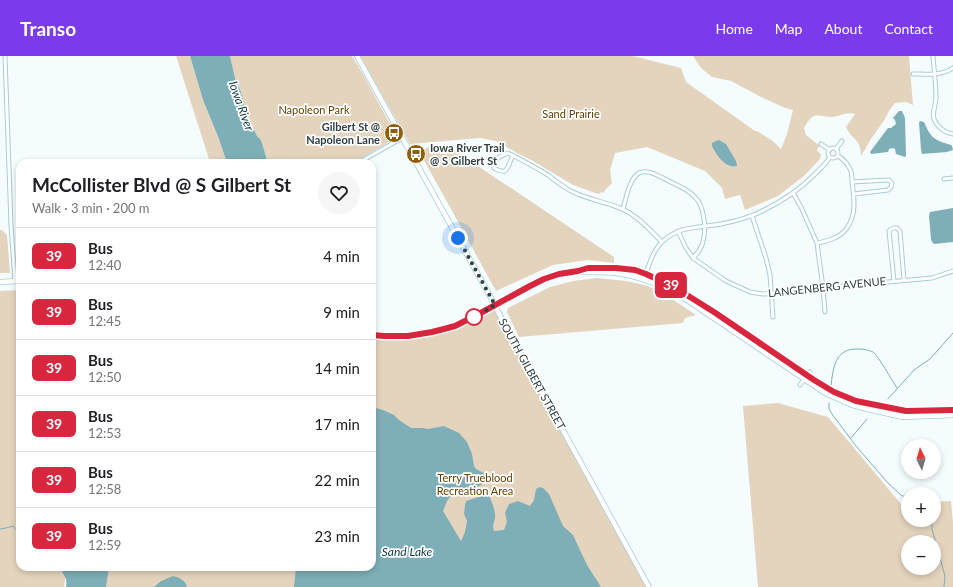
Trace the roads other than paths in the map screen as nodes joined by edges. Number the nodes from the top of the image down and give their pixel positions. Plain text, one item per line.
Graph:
1 (4, 56) edge
2 (357, 56) edge
3 (933, 56) edge
4 (953, 68) edge
5 (913, 74) dead end
6 (934, 74) junction
7 (953, 134) edge
8 (402, 138) junction
9 (842, 141) dead end
10 (821, 144) dead end
11 (836, 149) junction
12 (830, 150) junction
13 (513, 155) junction
14 (838, 156) junction
15 (830, 157) junction
16 (365, 159) edge
17 (953, 178) edge
18 (944, 179) dead end
19 (852, 182) junction
20 (793, 193) junction
21 (854, 194) junction
22 (623, 209) junction
23 (752, 216) junction
24 (704, 226) junction
25 (678, 231) junction
26 (662, 242) junction
27 (817, 243) junction
28 (693, 258) junction
29 (16, 269) edge
30 (953, 271) edge
31 (645, 276) junction
32 (904, 280) junction
33 (16, 281) edge
34 (894, 281) junction
35 (0, 282) edge
36 (823, 288) junction
37 (772, 294) junction
38 (495, 305) junction
39 (825, 312) dead end
40 (773, 316) dead end
41 (376, 335) edge
42 (807, 375) junction
43 (800, 385) dead end
44 (953, 410) edge
45 (953, 415) edge
46 (649, 587) edge

1 - 29 street
2 - 8 main road, SOUTH GILBERT STREET
3 - 6 street
4 - 6 street
5 - 6 street
6 - 7 street
8 - 16 street
8 - 38 main road, SOUTH GILBERT STREET
9 - 11 street
10 - 12 street
11 - 12 street
11 - 14 street
12 - 15 street
13 - 13 street
13 - 22 street
14 - 15 street
14 - 19 street
15 - 20 street
17 - 18 street
19 - 21 street
19 - 21 street
20 - 23 street
20 - 27 street
21 - 27 street
22 - 24 street
22 - 26 street
23 - 24 street
23 - 37 street
24 - 25 street
24 - 28 street
25 - 26 street
25 - 28 street, LANGENBERG AVENUE
26 - 31 street
27 - 36 street
28 - 37 street, LANGENBERG AVENUE
30 - 32 street, LANGENBERG AVENUE
31 - 38 main road
31 - 42 main road
32 - 34 street, LANGENBERG AVENUE
32 - 34 street
33 - 35 main road
34 - 36 street, LANGENBERG AVENUE
36 - 37 street, LANGENBERG AVENUE
36 - 39 street
37 - 40 street
38 - 41 main road
38 - 46 main road, SOUTH GILBERT STREET
42 - 43 street
42 - 44 main road
42 - 45 main road

